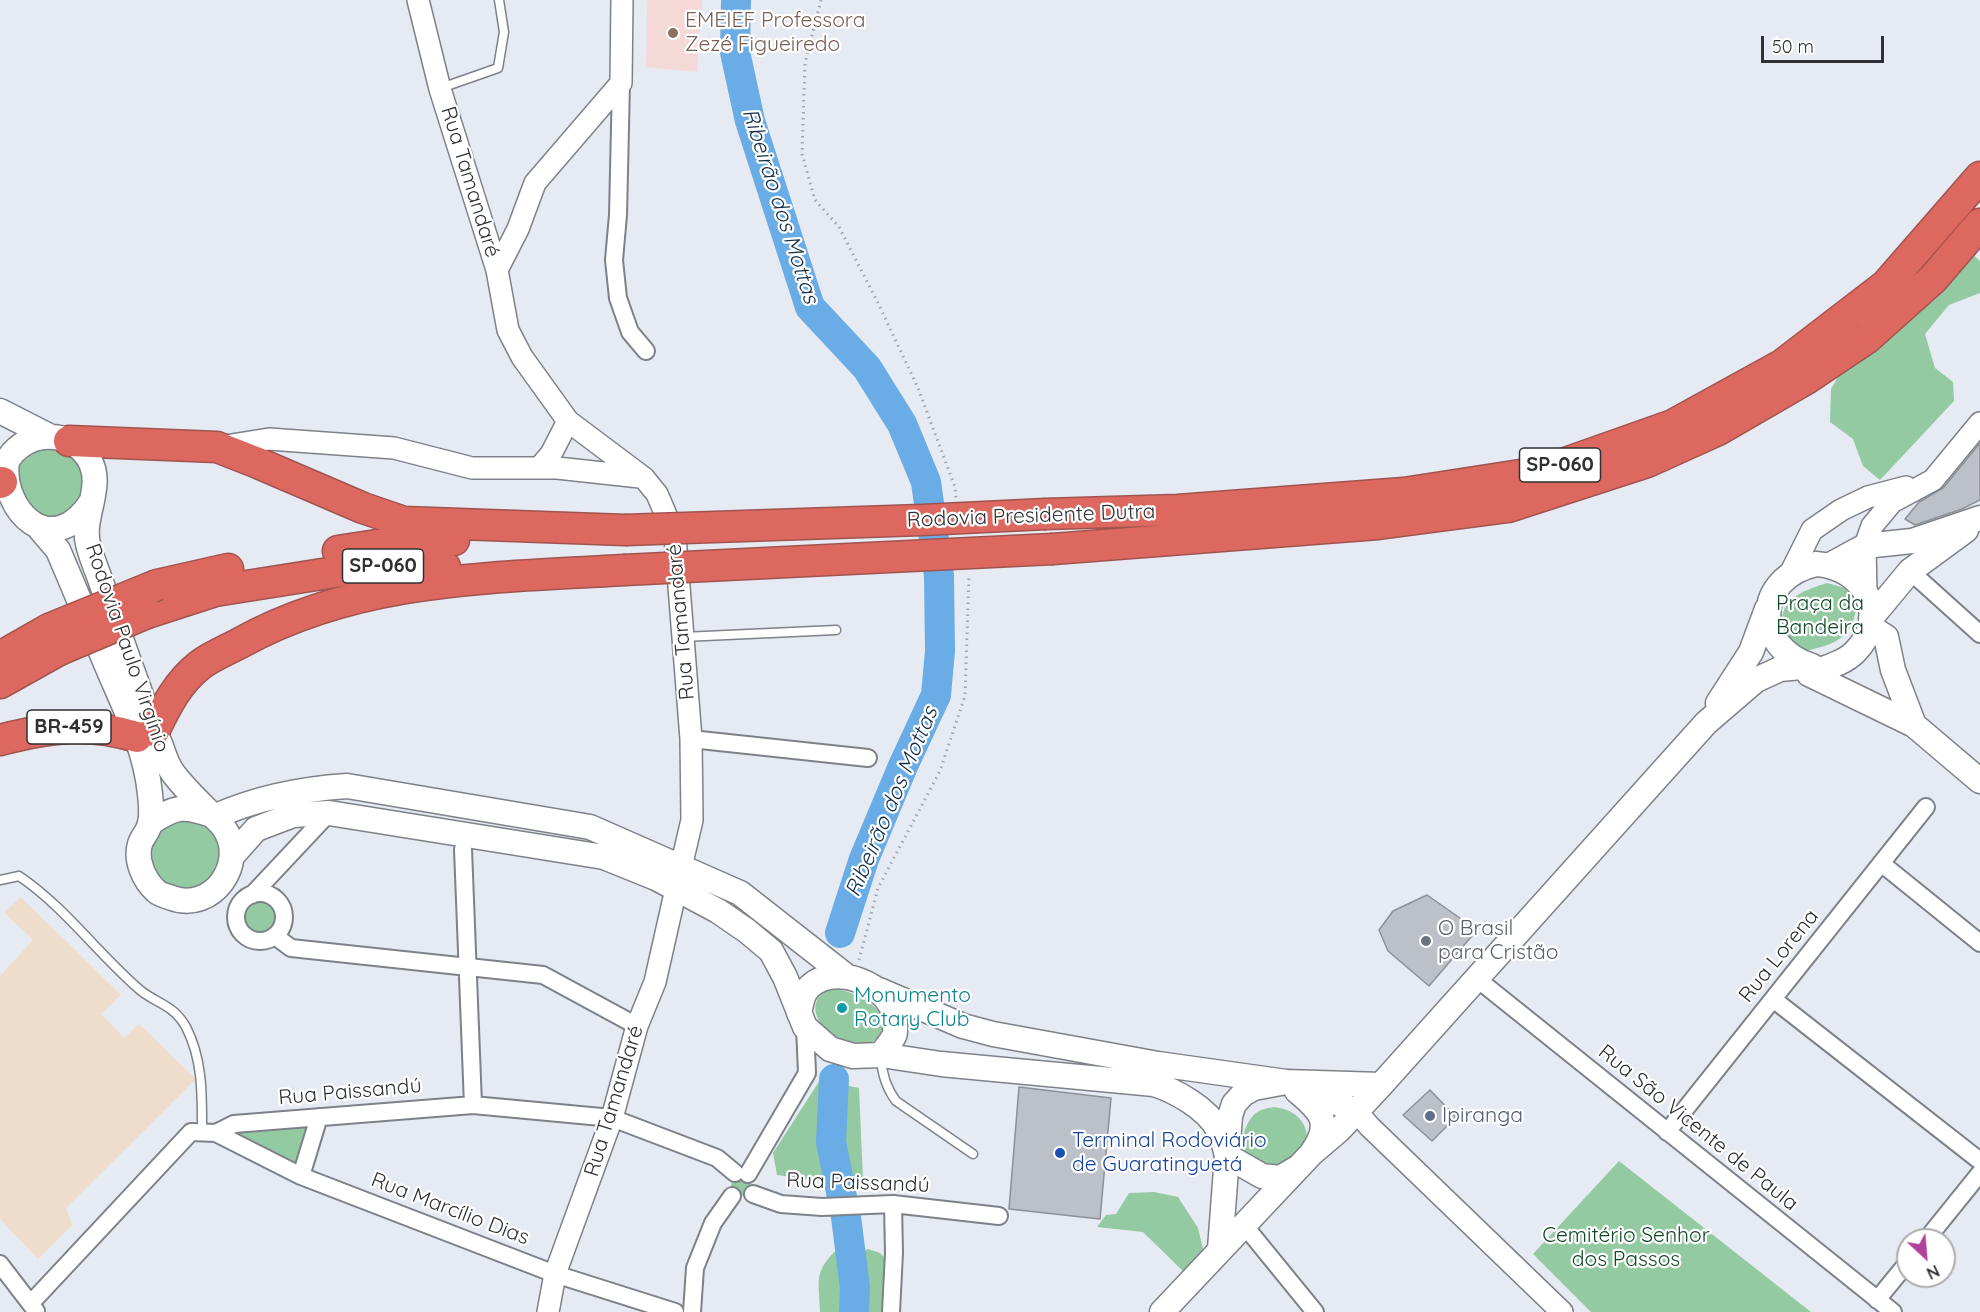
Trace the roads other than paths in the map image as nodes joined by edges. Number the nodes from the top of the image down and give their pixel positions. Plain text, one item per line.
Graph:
1 (418, 0) edge
2 (499, 0) edge
3 (622, 0) edge
4 (621, 83) junction
5 (440, 89) junction
6 (1980, 177) edge
7 (1980, 224) edge
8 (497, 270) junction
9 (646, 351) dead end
10 (0, 411) edge
11 (568, 421) junction
12 (1980, 423) edge
13 (59, 438) junction
14 (217, 447) junction
15 (539, 468) junction
16 (2, 474) edge
17 (644, 478) junction
18 (1933, 480) junction
19 (92, 501) junction
20 (1980, 519) edge
21 (40, 529) junction
22 (625, 530) junction
23 (1865, 546) junction
24 (1830, 565) junction
25 (624, 570) junction
26 (1910, 571) junction
27 (1790, 573) junction
28 (1866, 593) junction
29 (1772, 597) junction
30 (1870, 622) junction
31 (836, 630) dead end
32 (1980, 634) edge
33 (682, 637) junction
34 (54, 640) junction
35 (0, 657) edge
36 (1811, 670) junction
37 (0, 683) edge
38 (1706, 723) junction
39 (1914, 725) junction
40 (146, 734) junction
41 (691, 738) junction
42 (0, 740) edge
43 (868, 758) dead end
44 (1980, 781) edge
45 (1926, 807) dead end
46 (329, 813) junction
47 (213, 816) junction
48 (150, 823) junction
49 (463, 849) dead end
50 (233, 855) junction
51 (1881, 863) junction
52 (679, 878) junction
53 (0, 880) edge
54 (252, 895) junction
55 (275, 936) junction
56 (1980, 943) edge
57 (468, 967) junction
58 (850, 978) junction
59 (1476, 978) junction
60 (879, 990) junction
61 (1773, 999) junction
62 (802, 1020) junction
63 (636, 1026) junction
64 (880, 1055) junction
65 (1286, 1082) junction
66 (1381, 1085) junction
67 (473, 1105) junction
68 (1356, 1111) junction
69 (319, 1117) junction
70 (612, 1118) junction
71 (209, 1132) junction
72 (1667, 1132) junction
73 (973, 1154) dead end
74 (1227, 1156) junction
75 (1305, 1160) junction
76 (1980, 1161) edge
77 (1980, 1173) edge
78 (742, 1174) junction
79 (301, 1176) junction
80 (753, 1194) junction
81 (732, 1196) junction
82 (893, 1204) junction
83 (999, 1216) dead end
84 (1244, 1225) junction
85 (1936, 1228) edge
86 (1220, 1249) junction
87 (0, 1264) edge
88 (555, 1274) junction
89 (1896, 1277) edge
90 (1877, 1300) junction
91 (34, 1307) edge
92 (548, 1312) edge
93 (675, 1312) edge
94 (692, 1312) edge
95 (891, 1312) edge
96 (1162, 1312) edge
97 (1315, 1312) edge
98 (1562, 1312) edge
99 (1893, 1312) edge

1 - 5 street, Rua Tamandaré
2 - 5 lane
3 - 4 street
4 - 8 street
4 - 9 street
5 - 8 street, Rua Tamandaré
6 - 22 highway, Rodovia Presidente Dutra / SP-060, bridge
7 - 25 highway, Rodovia Presidente Dutra / SP-060, bridge
8 - 11 street, Rua Tamandaré
10 - 13 main road, Rodovia Paulo Virgínio
11 - 15 street
11 - 17 street, Rua Tamandaré
12 - 18 street
13 - 14 highway
13 - 16 main road, Rodovia Paulo Virgínio
13 - 19 main road, Rodovia Paulo Virgínio
14 - 15 street
14 - 22 highway
15 - 17 street
16 - 21 main road, Rodovia Paulo Virgínio
17 - 33 street, Rua Tamandaré
18 - 23 street
18 - 27 street
19 - 21 main road, Rodovia Paulo Virgínio
19 - 40 main road, Rodovia Paulo Virgínio
20 - 23 main road
20 - 26 main road
21 - 40 main road, Rodovia Paulo Virgínio
22 - 34 highway, Rodovia Presidente Dutra / SP-060, bridge
23 - 24 main road
23 - 28 street
24 - 27 main road
24 - 28 main road
25 - 34 highway, Rodovia Presidente Dutra / SP-060, bridge
25 - 40 highway
26 - 30 main road
26 - 32 street
27 - 29 main road
28 - 30 main road
29 - 36 main road
29 - 38 main road
30 - 36 main road
30 - 39 main road
31 - 33 lane
33 - 41 street, Rua Tamandaré
34 - 35 highway, Rodovia Presidente Dutra / SP-060
34 - 37 highway, Rodovia Presidente Dutra / SP-060
36 - 38 main road
36 - 39 main road
38 - 59 main road
39 - 44 main road
40 - 42 highway, BR-459
40 - 47 main road, Rodovia Paulo Virgínio
40 - 48 main road, Rodovia Paulo Virgínio
41 - 43 street
41 - 52 street, Rua Tamandaré
45 - 51 street, Rua Lorena
46 - 50 main road
46 - 52 main road
46 - 54 street
47 - 48 main road
47 - 50 main road, Rodovia Paulo Virgínio
47 - 52 main road
48 - 50 main road, Rodovia Paulo Virgínio
49 - 57 street
51 - 56 street
51 - 61 street, Rua Lorena
52 - 58 main road
52 - 62 main road
52 - 63 street, Rua Tamandaré
53 - 71 lane
54 - 55 street
54 - 55 street
55 - 57 street
57 - 63 street
57 - 67 street
58 - 60 main road
58 - 62 main road
59 - 66 main road
59 - 72 street, Rua São Vicente de Paula
60 - 64 main road
60 - 65 main road
61 - 72 street, Rua Lorena
61 - 76 street
62 - 64 main road
62 - 78 street
63 - 70 street, Rua Tamandaré
64 - 73 lane
64 - 74 main road
65 - 66 main road
65 - 68 main road
65 - 74 main road
65 - 75 main road
66 - 68 main road
67 - 69 street, Rua Paissandú
67 - 70 street, Rua Paissandú
68 - 75 main road
68 - 98 street
69 - 71 street, Rua Paissandú
69 - 79 street
70 - 78 street, Rua Paissandú
70 - 88 street, Rua Tamandaré
71 - 79 street, Rua Marcílio Dias
71 - 91 street, Rua Paissandú
72 - 90 street, Rua São Vicente de Paula
74 - 75 main road
74 - 86 main road
75 - 84 main road
77 - 85 street
78 - 80 street
78 - 81 street
79 - 88 street, Rua Marcílio Dias
80 - 81 street
80 - 82 street, Rua Paissandú
81 - 94 street
82 - 83 street, Rua Paissandú
82 - 95 street
84 - 86 main road
84 - 97 street
86 - 96 main road
87 - 91 street
88 - 92 street, Rua Tamandaré
88 - 93 street, Rua Marcílio Dias
89 - 90 street
90 - 99 street, Rua São Vicente de Paula

